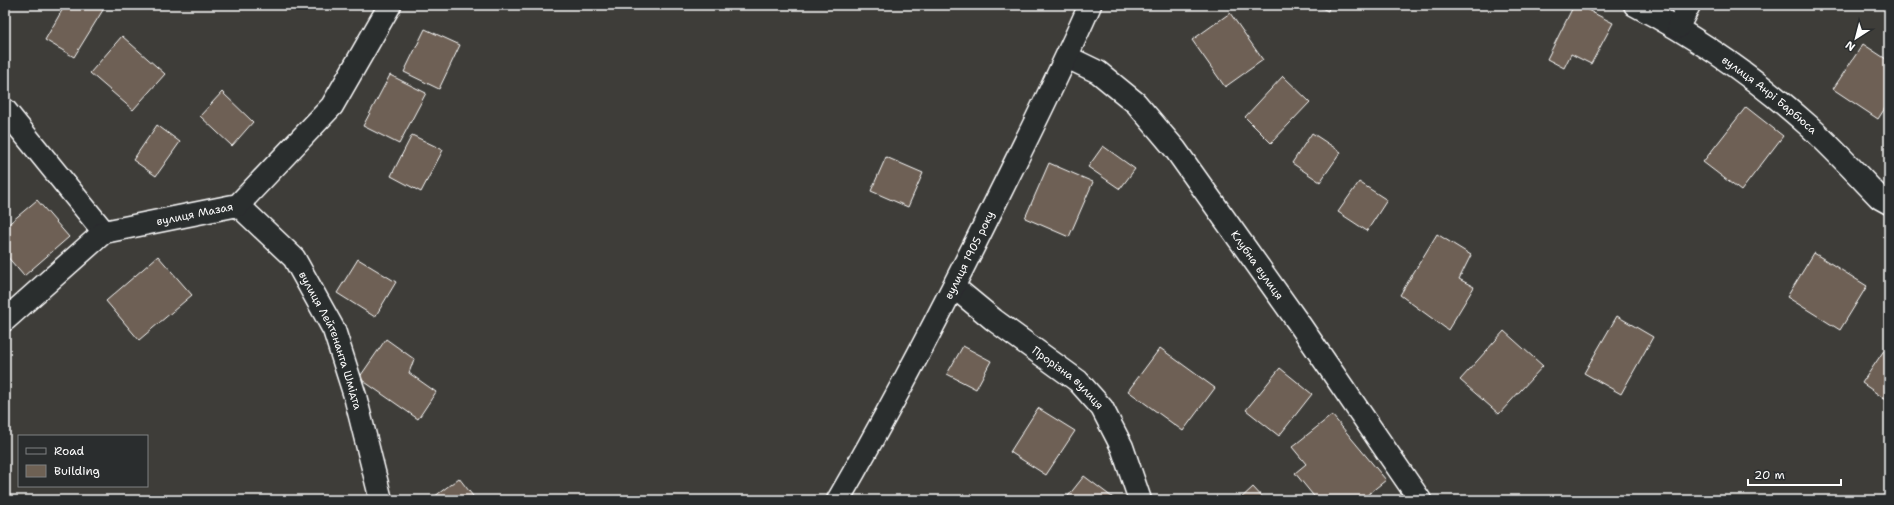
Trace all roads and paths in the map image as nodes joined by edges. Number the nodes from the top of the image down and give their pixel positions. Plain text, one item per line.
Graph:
1 (390, 5) edge
2 (1090, 5) edge
3 (1635, 5) edge
4 (1689, 5) edge
5 (1678, 27) junction
6 (1067, 57) junction
7 (5, 110) edge
8 (1886, 203) edge
9 (238, 205) junction
10 (104, 232) junction
11 (954, 287) junction
12 (5, 320) edge
13 (381, 500) edge
14 (838, 500) edge
15 (1140, 500) edge
16 (1420, 500) edge

1 - 9 street, вулиця Мазая
2 - 6 street, вулиця 1905 року
3 - 5 street, вулиця Анрі Барбюса
4 - 5 street
5 - 8 street, вулиця Анрі Барбюса
6 - 11 street, вулиця 1905 року
6 - 16 street, Клубна вулиця
7 - 10 street
9 - 10 street, вулиця Мазая
9 - 13 street, вулиця Лейтенанта Шмідта
10 - 12 street
11 - 14 street, вулиця 1905 року
11 - 15 street, Прорізна вулиця

